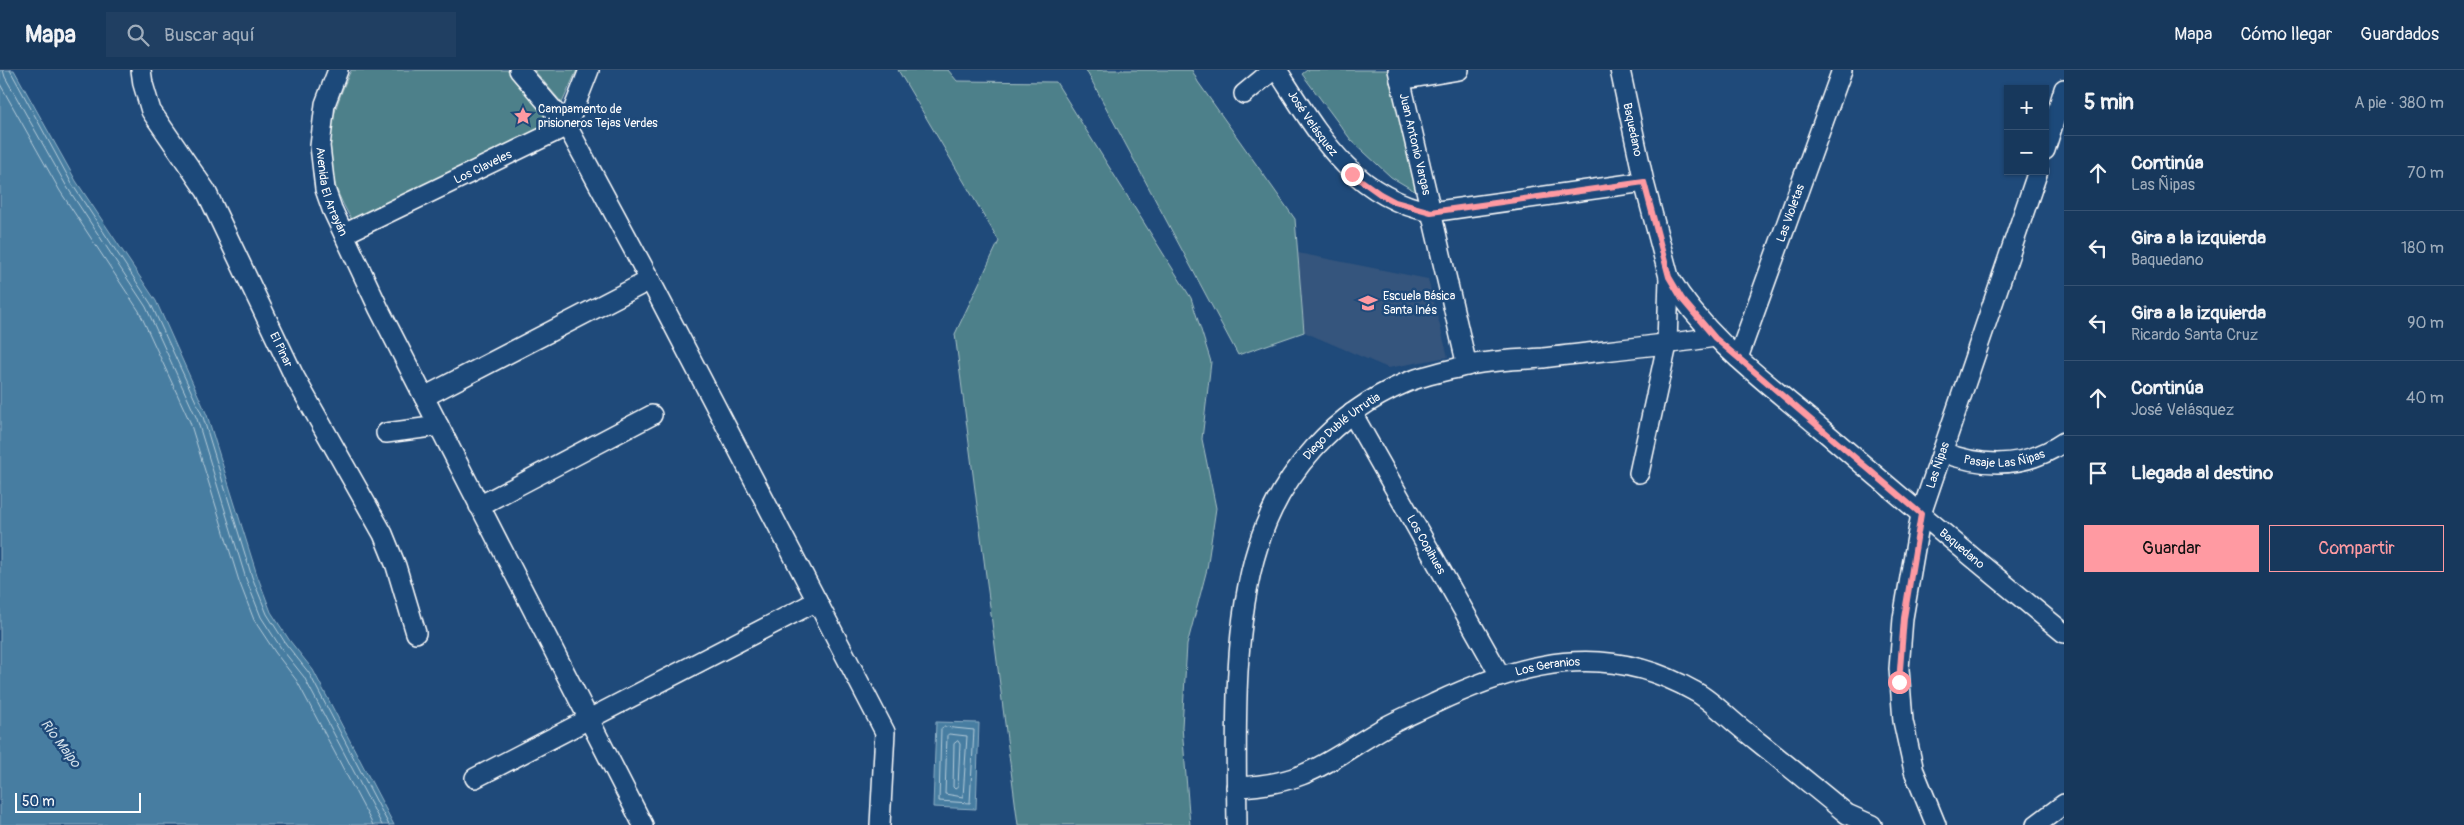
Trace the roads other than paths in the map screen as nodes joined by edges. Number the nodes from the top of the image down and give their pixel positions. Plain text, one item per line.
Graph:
1 (142, 70) edge
2 (338, 70) edge
3 (518, 70) edge
4 (589, 70) edge
5 (1273, 70) edge
6 (1277, 70) edge
7 (1458, 70) edge
8 (1620, 70) edge
9 (1842, 70) edge
10 (1399, 75) edge
11 (2064, 89) edge
12 (1244, 94) dead end
13 (2060, 119) edge
14 (567, 126) junction
15 (2049, 142) edge
16 (2037, 175) edge
17 (1644, 182) junction
18 (1431, 212) junction
19 (344, 234) junction
20 (1669, 277) junction
21 (650, 280) junction
22 (1715, 338) junction
23 (1667, 345) junction
24 (1738, 358) junction
25 (1467, 366) junction
26 (424, 398) junction
27 (1352, 413) junction
28 (652, 415) dead end
29 (439, 426) junction
30 (386, 433) dead end
31 (2064, 442) edge
32 (1942, 452) junction
33 (1639, 473) dead end
34 (479, 506) junction
35 (1921, 514) junction
36 (817, 601) junction
37 (416, 633) dead end
38 (2064, 633) edge
39 (1500, 676) junction
40 (588, 720) junction
41 (475, 778) dead end
42 (1236, 787) junction
43 (2064, 804) edge
44 (1842, 819) edge
45 (643, 825) edge
46 (880, 825) edge
47 (1237, 825) edge
48 (1872, 825) edge
49 (1936, 825) edge
50 (2036, 825) edge

1 - 37 street, El Pinar
2 - 19 street, Avenida El Arrayán
3 - 14 street
4 - 14 street
5 - 12 street
6 - 18 street, José Velásquez
7 - 10 street
8 - 17 street, Baquedano
9 - 24 street, Las Violetas
10 - 18 street, Juan Antonio Vargas
11 - 13 street
13 - 15 street
14 - 19 street, Los Claveles
14 - 21 street
16 - 32 street, Las Ñipas
17 - 18 street
17 - 20 street, Baquedano
18 - 25 street, Juan Antonio Vargas
19 - 26 street, Avenida El Arrayán
20 - 22 street, Baquedano
20 - 23 street, Baquedano
21 - 26 street
21 - 36 street
22 - 23 street, Diego Dublé Urrutia
22 - 24 street, Baquedano
23 - 25 street, Diego Dublé Urrutia
23 - 33 street, Baquedano
24 - 35 street, Baquedano
25 - 27 street, Diego Dublé Urrutia
26 - 29 street, Avenida El Arrayán
27 - 39 street, Los Copihues
27 - 42 street, Diego Dublé Urrutia
28 - 34 street
29 - 30 street
29 - 34 street, Avenida El Arrayán
31 - 32 street, Pasaje Las Ñipas
32 - 35 street, Las Ñipas
34 - 40 street, Avenida El Arrayán
35 - 38 street, Baquedano
35 - 49 street, Las Ñipas
36 - 40 street
36 - 46 street
39 - 42 street, Los Geranios
39 - 44 street, Los Geranios
40 - 41 street
40 - 45 street, Avenida El Arrayán
42 - 47 street
43 - 50 street
44 - 48 street, Los Geranios

